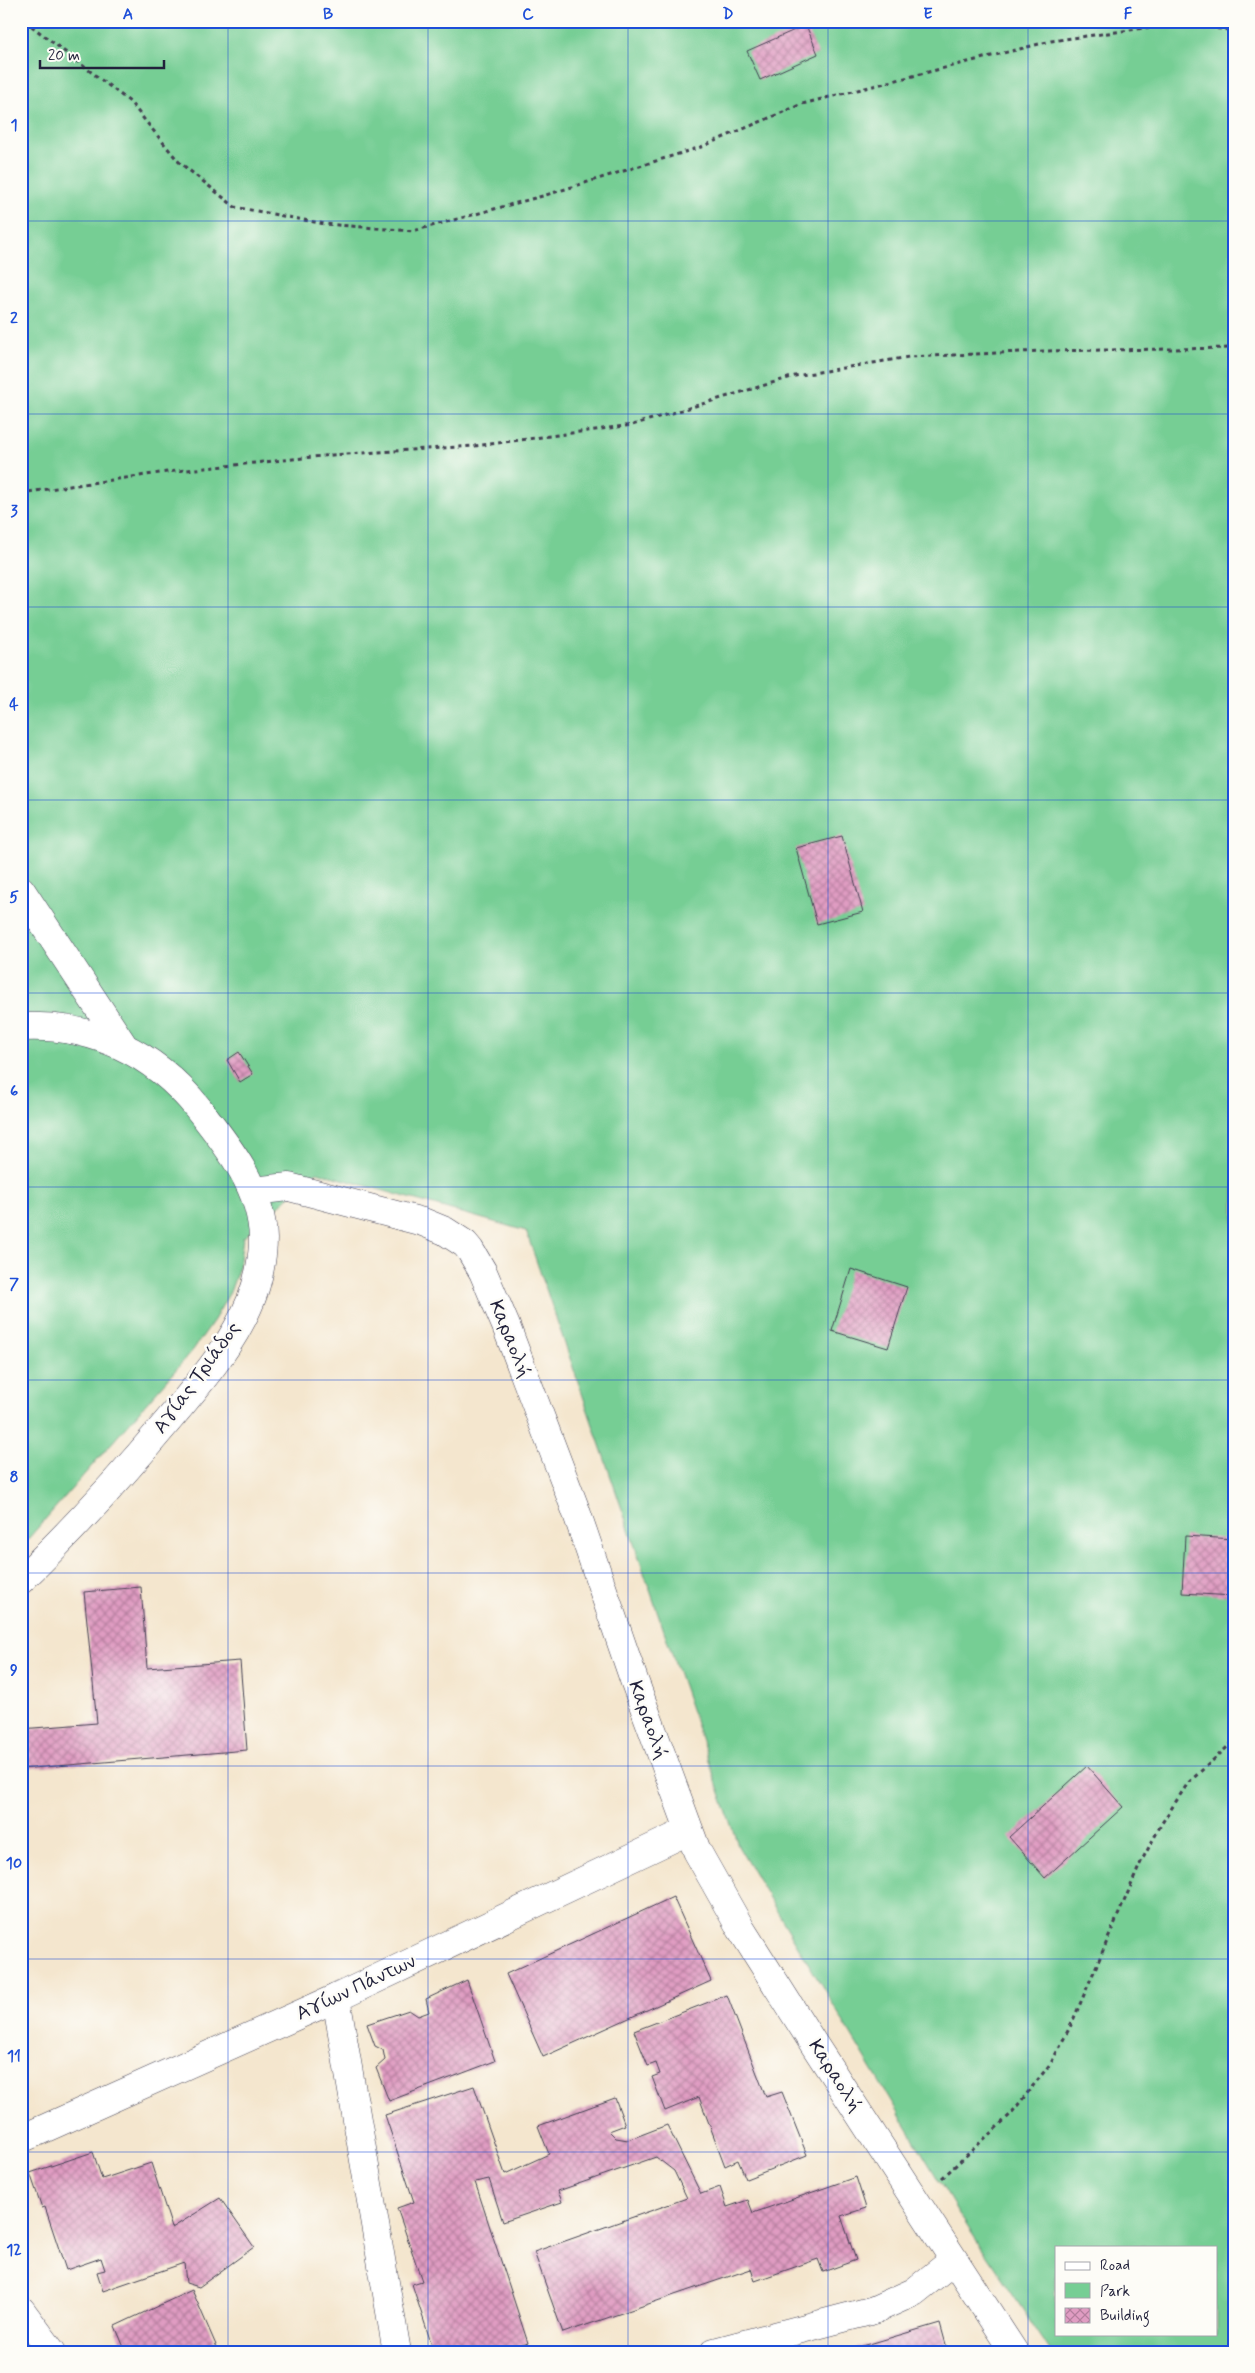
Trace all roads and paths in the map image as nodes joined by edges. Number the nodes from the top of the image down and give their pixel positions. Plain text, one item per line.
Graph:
1 (26, 21) edge
2 (1234, 32) edge
3 (1234, 348) edge
4 (21, 493) edge
5 (21, 890) edge
6 (21, 1027) edge
7 (123, 1046) junction
8 (253, 1190) junction
9 (21, 1580) edge
10 (1234, 1741) edge
11 (688, 1831) junction
12 (336, 1998) junction
13 (21, 2139) edge
14 (915, 2201) junction
15 (954, 2260) junction
16 (21, 2310) edge
17 (52, 2352) edge
18 (397, 2352) edge
19 (714, 2352) edge
20 (1014, 2352) edge

1 - 2 path
3 - 4 path
5 - 7 street
6 - 7 street, Αγίας Τριάδος
7 - 8 street, Αγίας Τριάδος
8 - 9 street, Αγίας Τριάδος
8 - 11 street, Καραολή
10 - 14 path
11 - 12 street, Αγίων Πάντων
11 - 14 street, Καραολή
12 - 13 street, Αγίων Πάντων
12 - 18 street
14 - 15 street, Καραολή
15 - 19 street
15 - 20 street, Καραολή
16 - 17 street

